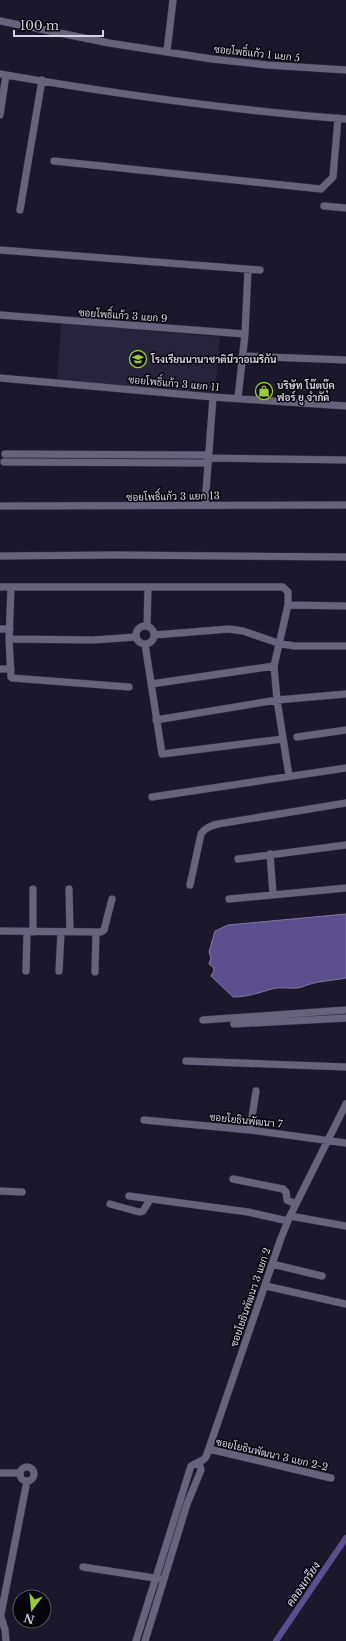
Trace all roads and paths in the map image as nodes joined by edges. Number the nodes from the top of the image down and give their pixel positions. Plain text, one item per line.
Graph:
1 (173, 0) edge
2 (0, 21) edge
3 (168, 51) junction
4 (346, 70) edge
5 (3, 75) edge
6 (42, 80) junction
7 (0, 115) edge
8 (342, 118) edge
9 (54, 160) dead end
10 (324, 206) dead end
11 (346, 208) edge
12 (20, 210) dead end
13 (0, 250) edge
14 (248, 270) junction
15 (260, 270) dead end
16 (0, 315) edge
17 (244, 334) junction
18 (242, 356) junction
19 (346, 360) edge
20 (0, 378) edge
21 (214, 397) junction
22 (238, 398) junction
23 (346, 406) edge
24 (2, 452) edge
25 (67, 454) junction
26 (169, 455) junction
27 (199, 455) junction
28 (208, 458) junction
29 (346, 460) edge
30 (67, 462) junction
31 (2, 463) edge
32 (169, 463) junction
33 (199, 463) junction
34 (205, 505) junction
35 (346, 505) edge
36 (0, 506) edge
37 (0, 556) edge
38 (346, 557) edge
39 (0, 587) edge
40 (10, 588) junction
41 (148, 588) junction
42 (288, 605) junction
43 (346, 606) edge
44 (147, 626) junction
45 (0, 629) edge
46 (10, 629) junction
47 (154, 635) junction
48 (136, 637) junction
49 (9, 639) junction
50 (278, 643) junction
51 (145, 644) junction
52 (346, 646) edge
53 (274, 666) junction
54 (0, 669) edge
55 (11, 669) junction
56 (151, 684) junction
57 (129, 687) dead end
58 (346, 694) edge
59 (277, 700) junction
60 (156, 720) junction
61 (346, 730) edge
62 (297, 737) dead end
63 (283, 740) junction
64 (346, 768) edge
65 (289, 776) junction
66 (152, 797) dead end
67 (346, 803) edge
68 (346, 845) edge
69 (270, 854) junction
70 (238, 859) dead end
71 (190, 885) dead end
72 (346, 888) edge
73 (33, 889) dead end
74 (69, 889) dead end
75 (273, 894) junction
76 (112, 899) dead end
77 (229, 899) dead end
78 (0, 932) edge
79 (30, 932) junction
80 (61, 932) junction
81 (70, 932) junction
82 (96, 932) junction
83 (26, 970) dead end
84 (59, 971) dead end
85 (95, 972) dead end
86 (346, 1010) edge
87 (346, 1018) edge
88 (204, 1020) dead end
89 (234, 1024) dead end
90 (186, 1061) dead end
91 (346, 1067) edge
92 (256, 1091) dead end
93 (346, 1104) edge
94 (144, 1120) dead end
95 (250, 1130) junction
96 (328, 1140) junction
97 (346, 1143) edge
98 (233, 1178) dead end
99 (0, 1191) edge
100 (22, 1192) dead end
101 (129, 1196) dead end
102 (148, 1203) dead end
103 (110, 1204) dead end
104 (296, 1204) junction
105 (289, 1218) junction
106 (346, 1226) edge
107 (272, 1264) junction
108 (322, 1276) dead end
109 (266, 1286) junction
110 (346, 1304) edge
111 (209, 1449) junction
112 (199, 1462) junction
113 (0, 1473) edge
114 (20, 1473) junction
115 (331, 1478) dead end
116 (27, 1481) junction
117 (83, 1567) dead end
118 (156, 1578) junction
119 (165, 1579) junction
120 (1, 1618) edge
121 (6, 1641) edge
122 (136, 1641) edge
123 (145, 1641) edge

1 - 3 street
2 - 3 street, ซอยโพธิ์แก้ว 1 แยก 5
3 - 4 street, ซอยโพธิ์แก้ว 1 แยก 5
5 - 6 street
5 - 7 street
6 - 8 street
6 - 12 street
8 - 9 street
10 - 11 street
13 - 14 street
14 - 15 street
14 - 17 street
16 - 17 street, ซอยโพธิ์แก้ว 3 แยก 9
17 - 18 street
18 - 19 street
18 - 22 street
20 - 21 street, ซอยโพธิ์แก้ว 3 แยก 11
21 - 22 street, ซอยโพธิ์แก้ว 3 แยก 11
21 - 28 street
22 - 23 street, ซอยโพธิ์แก้ว 3 แยก 11
24 - 25 street
24 - 31 street
25 - 26 street
25 - 30 street
26 - 27 street
26 - 32 street
27 - 28 street
27 - 33 street
28 - 29 street
28 - 33 street
28 - 34 street
30 - 31 street
30 - 32 street
32 - 33 street
34 - 35 street, ซอยโพธิ์แก้ว 3 แยก 13
34 - 36 street, ซอยโพธิ์แก้ว 3 แยก 13
37 - 38 street
39 - 40 street
40 - 41 street
40 - 46 street
41 - 42 street
41 - 44 street
42 - 43 street
42 - 50 street
44 - 47 street
44 - 48 street
45 - 46 street
46 - 49 street
47 - 50 street
47 - 51 street
48 - 49 street
48 - 51 street
49 - 55 street
50 - 52 street
50 - 53 street
51 - 56 street
53 - 56 street
53 - 59 street
54 - 55 street
55 - 57 street
56 - 60 street
58 - 59 street
59 - 60 street
59 - 63 street
60 - 63 street
61 - 62 street
63 - 65 street
64 - 65 street
65 - 66 street
67 - 71 street
68 - 69 street
69 - 70 street
69 - 75 street
72 - 75 street
73 - 79 street
74 - 81 street
75 - 77 street
76 - 82 street
78 - 79 street
79 - 80 street
79 - 83 street
80 - 81 street
80 - 84 street
81 - 82 street
82 - 85 street
86 - 88 street
87 - 89 street
90 - 91 street
92 - 95 street
93 - 96 street, ซอยโยธินพัฒนา 3 แยก 2
94 - 95 street, ซอยโยธินพัฒนา 7
95 - 96 street, ซอยโยธินพัฒนา 7
96 - 97 street, ซอยโยธินพัฒนา 7
96 - 104 street, ซอยโยธินพัฒนา 3 แยก 2
98 - 104 street
99 - 100 street
101 - 105 street
102 - 103 street
104 - 105 street, ซอยโยธินพัฒนา 3 แยก 2
105 - 106 street
105 - 107 street, ซอยโยธินพัฒนา 3 แยก 2
107 - 108 street
107 - 109 street, ซอยโยธินพัฒนา 3 แยก 2
109 - 110 street
109 - 111 street, ซอยโยธินพัฒนา 3 แยก 2
111 - 112 street, ซอยโยธินพัฒนา 3 แยก 2
111 - 115 street, ซอยโยธินพัฒนา 3 แยก 2-2
112 - 118 street, ซอยโยธินพัฒนา 3 แยก 2
112 - 119 street
113 - 114 street
114 - 116 street
114 - 116 street
116 - 120 street
117 - 118 street
118 - 119 street
118 - 122 street, ซอยโยธินพัฒนา 3 แยก 2
119 - 123 street
120 - 121 street

